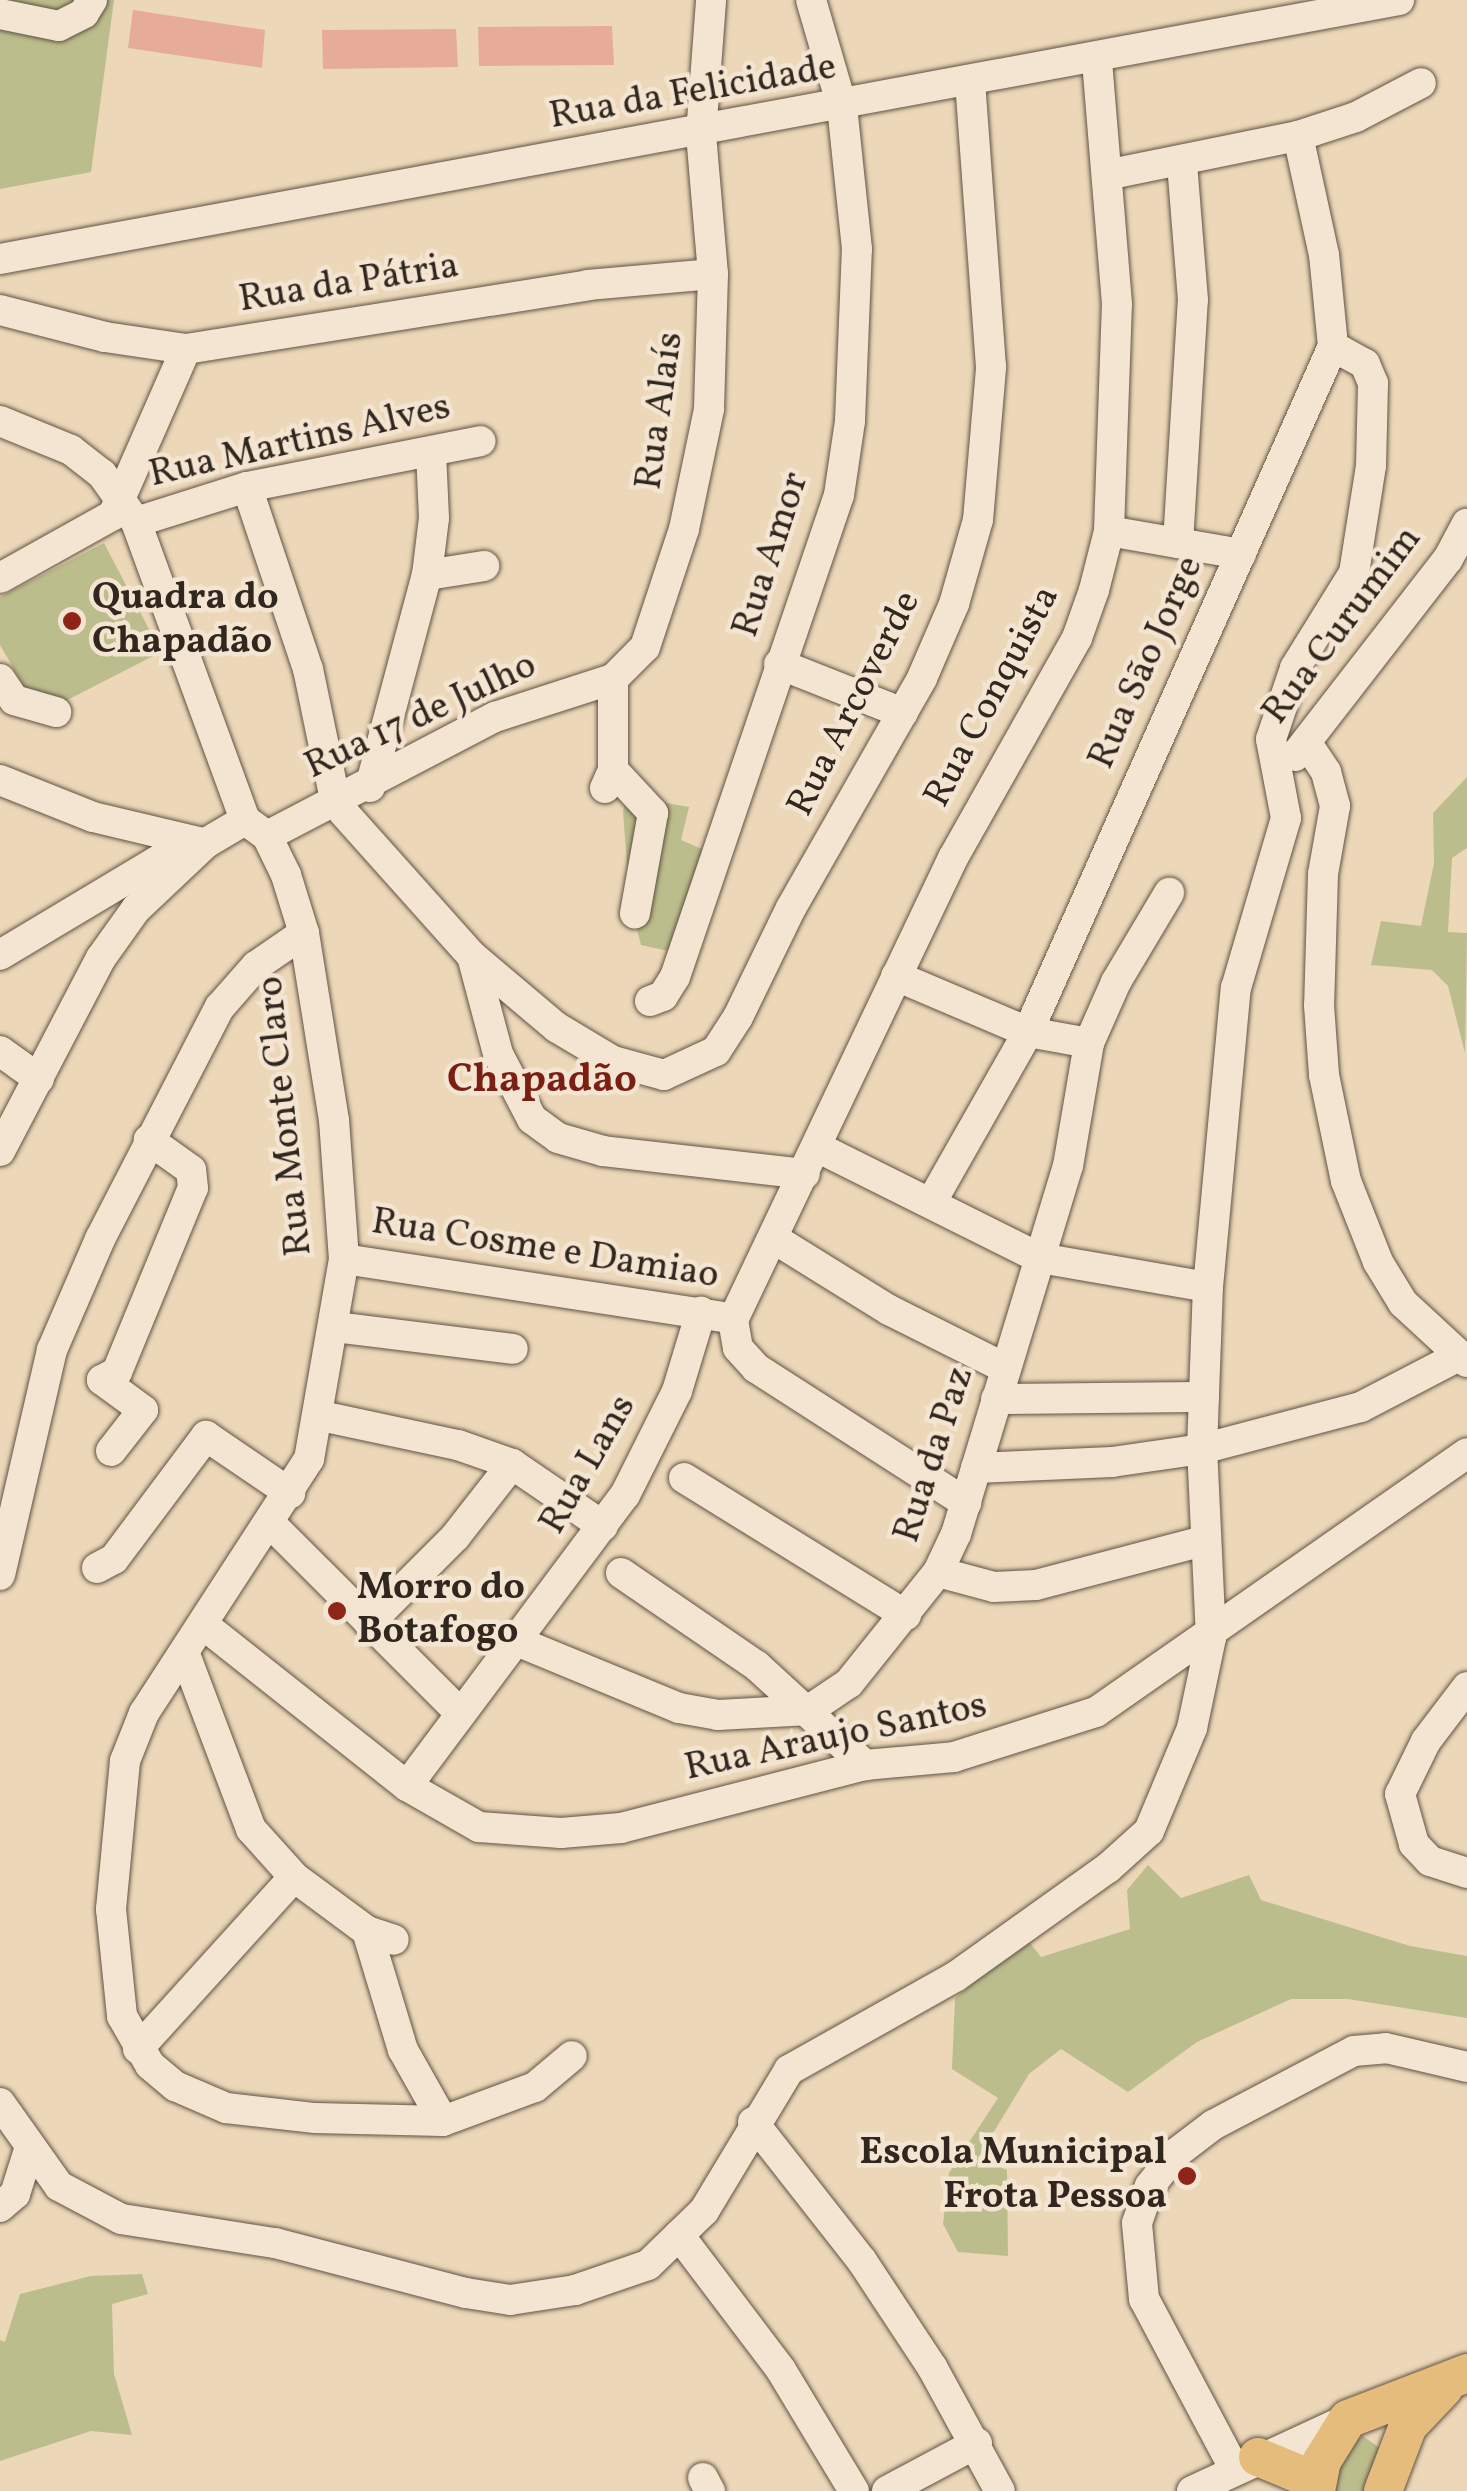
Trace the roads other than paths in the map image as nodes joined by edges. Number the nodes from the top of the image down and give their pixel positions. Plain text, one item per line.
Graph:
1 (92, 0) edge
2 (710, 0) edge
3 (811, 0) edge
4 (1399, 0) edge
5 (0, 14) edge
6 (1098, 60) junction
7 (1421, 83) dead end
8 (970, 84) junction
9 (842, 106) junction
10 (701, 134) junction
11 (1298, 136) junction
12 (1182, 162) junction
13 (1111, 174) junction
14 (0, 259) edge
15 (713, 274) junction
16 (0, 310) edge
17 (1333, 346) junction
18 (186, 349) junction
19 (0, 421) edge
20 (482, 441) dead end
21 (432, 452) junction
22 (247, 487) junction
23 (118, 494) junction
24 (136, 522) junction
25 (1467, 524) edge
26 (1108, 530) junction
27 (1178, 542) junction
28 (1240, 554) junction
29 (484, 566) dead end
30 (427, 575) junction
31 (0, 578) edge
32 (778, 664) junction
33 (0, 679) edge
34 (613, 679) junction
35 (56, 712) dead end
36 (903, 712) junction
37 (1308, 745) junction
38 (1278, 771) junction
39 (0, 780) edge
40 (370, 787) junction
41 (336, 804) junction
42 (256, 828) junction
43 (198, 842) junction
44 (1169, 893) dead end
45 (635, 913) dead end
46 (304, 933) junction
47 (0, 955) edge
48 (472, 956) junction
49 (896, 976) junction
50 (650, 1001) dead end
51 (1028, 1032) junction
52 (1089, 1042) junction
53 (0, 1050) edge
54 (38, 1079) junction
55 (148, 1140) junction
56 (0, 1151) edge
57 (812, 1161) junction
58 (932, 1201) junction
59 (776, 1240) junction
60 (1040, 1258) junction
61 (344, 1259) junction
62 (1208, 1287) junction
63 (701, 1312) junction
64 (733, 1320) junction
65 (334, 1327) junction
66 (513, 1349) dead end
67 (1463, 1359) edge
68 (1005, 1368) junction
69 (1204, 1397) junction
70 (996, 1399) junction
71 (321, 1416) junction
72 (1202, 1449) junction
73 (111, 1451) dead end
74 (1467, 1453) edge
75 (512, 1464) junction
76 (976, 1468) junction
77 (684, 1478) dead end
78 (290, 1493) junction
79 (966, 1503) junction
80 (269, 1522) junction
81 (603, 1526) junction
82 (1204, 1541) junction
83 (97, 1568) dead end
84 (938, 1572) junction
85 (622, 1573) dead end
86 (0, 1574) edge
87 (906, 1615) junction
88 (370, 1624) junction
89 (206, 1626) junction
90 (1211, 1638) junction
91 (514, 1640) junction
92 (186, 1657) junction
93 (1467, 1686) edge
94 (809, 1710) junction
95 (459, 1712) junction
96 (865, 1765) junction
97 (407, 1786) junction
98 (1467, 1873) edge
99 (294, 1877) junction
100 (138, 2049) junction
101 (572, 2056) dead end
102 (1467, 2068) edge
103 (0, 2103) edge
104 (443, 2122) junction
105 (753, 2122) junction
106 (29, 2150) junction
107 (0, 2207) edge
108 (679, 2235) junction
109 (1462, 2375) edge
110 (1348, 2419) junction
111 (1399, 2442) junction
112 (977, 2443) junction
113 (1246, 2462) junction
114 (1316, 2486) edge
115 (842, 2489) edge
116 (887, 2491) edge
117 (1000, 2491) edge
118 (1192, 2491) edge
119 (1384, 2491) edge

1 - 5 street
2 - 10 street, Rua Alaís
3 - 9 street, Rua Amor
4 - 6 street, Rua da Felicidade
6 - 8 street, Rua da Felicidade
6 - 13 street, Rua Conquista
7 - 11 street
8 - 9 street, Rua da Felicidade
8 - 36 street, Rua Arcoverde
9 - 10 street, Rua da Felicidade
9 - 32 street, Rua Amor
10 - 14 street, Rua da Felicidade
10 - 15 street, Rua Alaís
11 - 12 street
11 - 17 street
12 - 13 street
12 - 27 street
13 - 26 street, Rua Conquista
15 - 18 street, Rua da Pátria
15 - 34 street, Rua Alaís
16 - 18 street, Rua da Pátria
17 - 28 street, Rua São Jorge
17 - 38 street
18 - 23 street
19 - 23 street, Rua Monte Claro
20 - 21 street, Rua Martins Alves
21 - 22 street, Rua Martins Alves
21 - 30 street
22 - 24 street, Rua Martins Alves
22 - 41 street
23 - 24 street, Rua Monte Claro
23 - 31 street
24 - 42 street, Rua Monte Claro
25 - 37 street, Rua Curumim
26 - 27 street
26 - 49 street, Rua Conquista
27 - 28 street
28 - 51 street, Rua São Jorge
29 - 30 street
30 - 40 street
32 - 36 street
32 - 50 street, Rua Amor
33 - 35 street
34 - 40 street, Rua 17 de Julho
34 - 45 street
36 - 48 street, Rua Arcoverde
37 - 38 street, Rua Curumim
37 - 67 street
38 - 62 street
39 - 43 street
40 - 41 street, Rua 17 de Julho
41 - 42 street, Rua 17 de Julho
41 - 48 street, Rua Arcoverde
42 - 43 street, Rua 17 de Julho
42 - 46 street, Rua Monte Claro
43 - 47 street
43 - 54 street
44 - 52 street, Rua da Paz
46 - 55 street
46 - 61 street, Rua Monte Claro
48 - 57 street
49 - 51 street
49 - 57 street, Rua Conquista
51 - 52 street
51 - 58 street, Rua São Jorge
52 - 60 street, Rua da Paz
53 - 54 street
54 - 56 street
55 - 73 street
55 - 86 street
57 - 58 street
57 - 59 street, Rua Conquista
58 - 60 street
59 - 64 street, Rua Conquista
59 - 68 street
60 - 62 street
60 - 68 street, Rua da Paz
61 - 63 street, Rua Cosme e Damiao
61 - 65 street, Rua Monte Claro
62 - 69 street
63 - 64 street, Rua Cosme e Damiao
63 - 81 street, Rua Lans
64 - 79 street
65 - 66 street
65 - 71 street, Rua Monte Claro
67 - 72 street
68 - 70 street, Rua da Paz
69 - 70 street
69 - 72 street
70 - 76 street, Rua da Paz
71 - 75 street
71 - 78 street, Rua Monte Claro
72 - 76 street
72 - 82 street
74 - 90 street, Rua Araujo Santos
75 - 81 street
75 - 88 street
76 - 79 street, Rua da Paz
77 - 87 street
78 - 80 street, Rua Monte Claro
78 - 83 street
79 - 84 street, Rua da Paz
80 - 88 street
80 - 89 street, Rua Monte Claro
81 - 91 street, Rua Lans
82 - 84 street
82 - 90 street
84 - 87 street, Rua da Paz
85 - 94 street
87 - 94 street, Rua da Paz
88 - 95 street
89 - 92 street, Rua Monte Claro
89 - 97 street, Rua Araujo Santos
90 - 96 street, Rua Araujo Santos
90 - 105 street
91 - 94 street, Rua da Paz
91 - 95 street, Rua Lans
92 - 99 street
92 - 100 street, Rua Monte Claro
93 - 98 street
94 - 96 street
95 - 97 street, Rua Lans
96 - 97 street, Rua Araujo Santos
99 - 100 street
99 - 104 street
100 - 104 street
101 - 104 street
102 - 113 street
103 - 106 street
105 - 108 street
105 - 112 street
106 - 107 street
106 - 108 street
108 - 115 street
109 - 110 main road
109 - 111 main road
110 - 111 main road
110 - 113 street
110 - 114 main road
111 - 119 main road
112 - 116 street
112 - 117 street
113 - 114 main road
113 - 118 street

